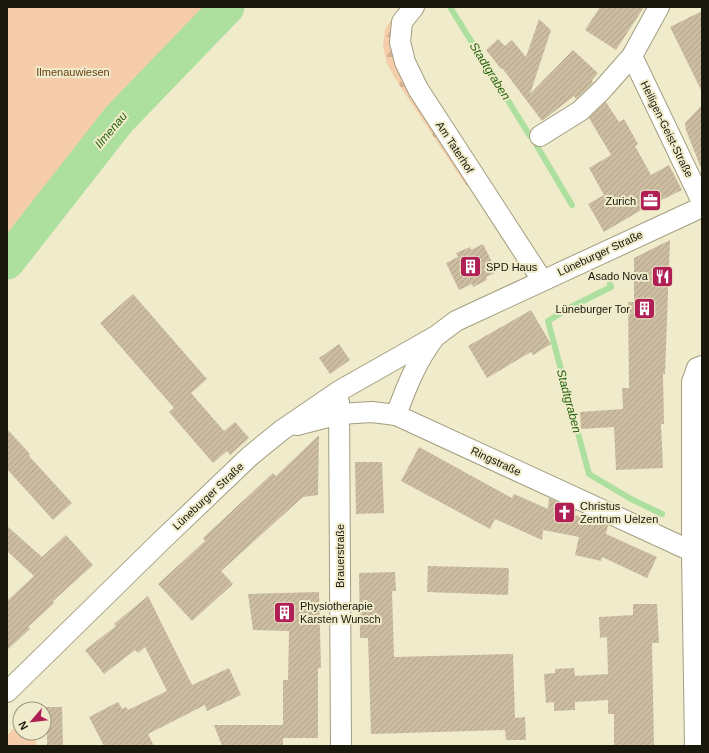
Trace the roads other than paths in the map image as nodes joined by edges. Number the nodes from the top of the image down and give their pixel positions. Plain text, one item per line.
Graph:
1 (414, 7) edge
2 (659, 7) edge
3 (632, 56) junction
4 (540, 136) dead end
5 (702, 202) edge
6 (702, 207) edge
7 (542, 280) junction
8 (436, 336) junction
9 (700, 367) edge
10 (339, 390) junction
11 (339, 414) junction
12 (396, 415) junction
13 (282, 430) junction
14 (697, 554) edge
15 (7, 692) edge
16 (341, 746) edge
17 (695, 746) edge

1 - 7 street, Am Taterhof
2 - 3 street
3 - 4 street
3 - 5 street, Heiligen-Geist-Straße
6 - 7 street, Lüneburger Straße
7 - 8 street, Lüneburger Straße
8 - 10 street, Lüneburger Straße
8 - 12 street, Lüneburger Straße
9 - 14 street
10 - 11 street, Brauerstraße
10 - 13 street, Lüneburger Straße
11 - 12 street, Ringstraße
11 - 13 street, Ringstraße
11 - 16 street, Brauerstraße
12 - 14 street, Ringstraße
13 - 15 street, Lüneburger Straße
14 - 17 street

